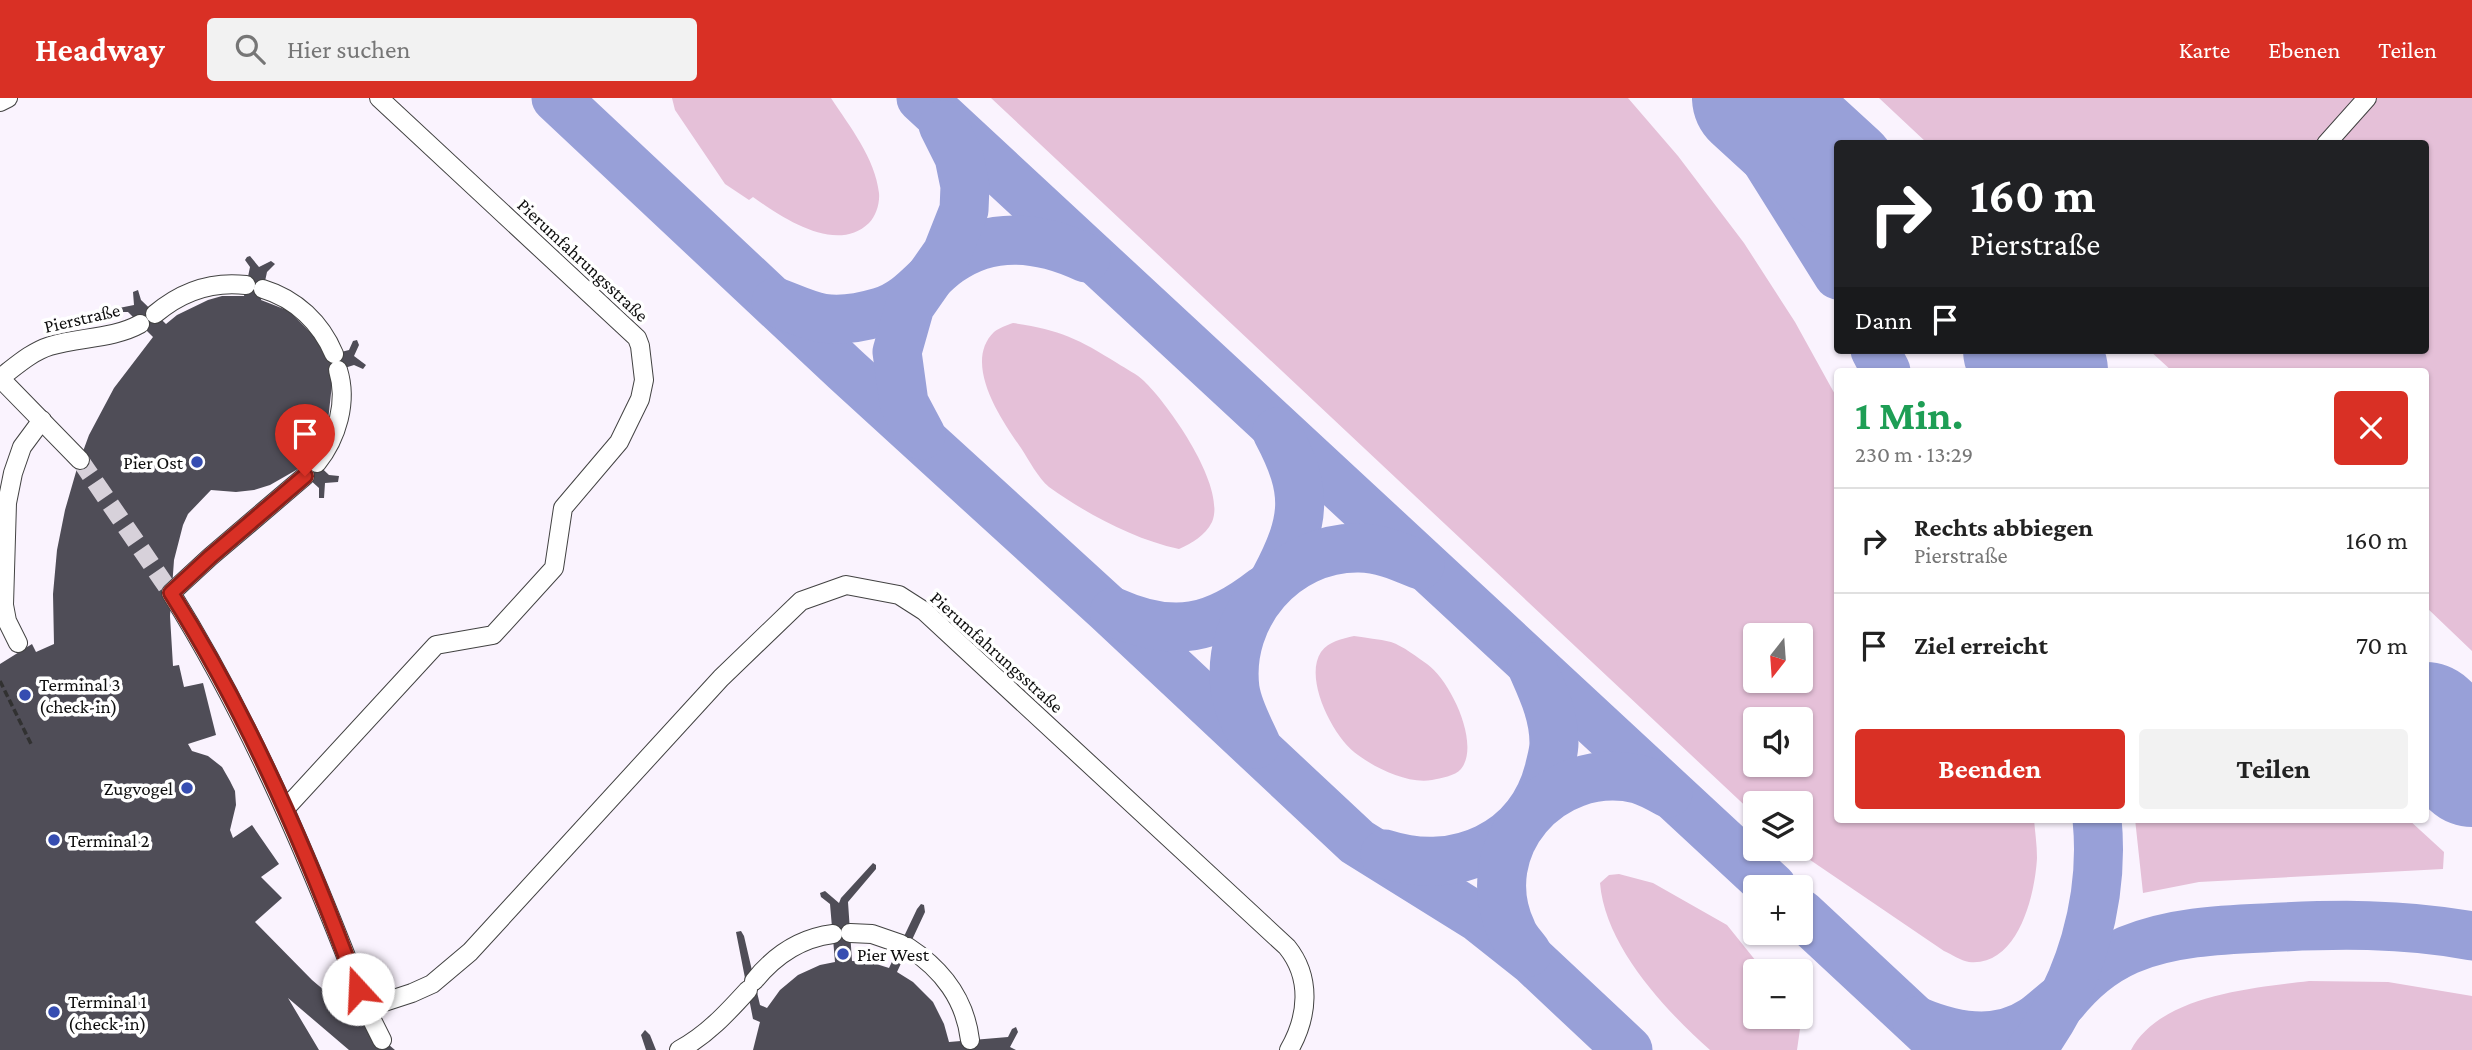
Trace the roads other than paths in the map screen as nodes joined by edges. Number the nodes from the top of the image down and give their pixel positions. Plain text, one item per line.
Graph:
1 (8, 98) edge
2 (379, 98) edge
3 (2367, 98) edge
4 (0, 102) edge
5 (2330, 140) edge
6 (155, 314) dead end
7 (140, 324) dead end
8 (0, 378) edge
9 (42, 420) junction
10 (80, 460) tunnel mouth
11 (18, 643) dead end
12 (285, 809) junction
13 (366, 1009) junction
14 (382, 1040) dead end
15 (970, 1040) dead end
16 (678, 1050) edge
17 (1289, 1050) edge

1 - 4 lane
2 - 12 lane, Pierumfahrungsstraße
3 - 5 lane
6 - 12 lane
7 - 8 lane, Pierstraße
8 - 9 lane
9 - 10 lane
9 - 11 lane
12 - 13 lane
13 - 14 lane
13 - 17 lane, Pierumfahrungsstraße
15 - 16 lane

